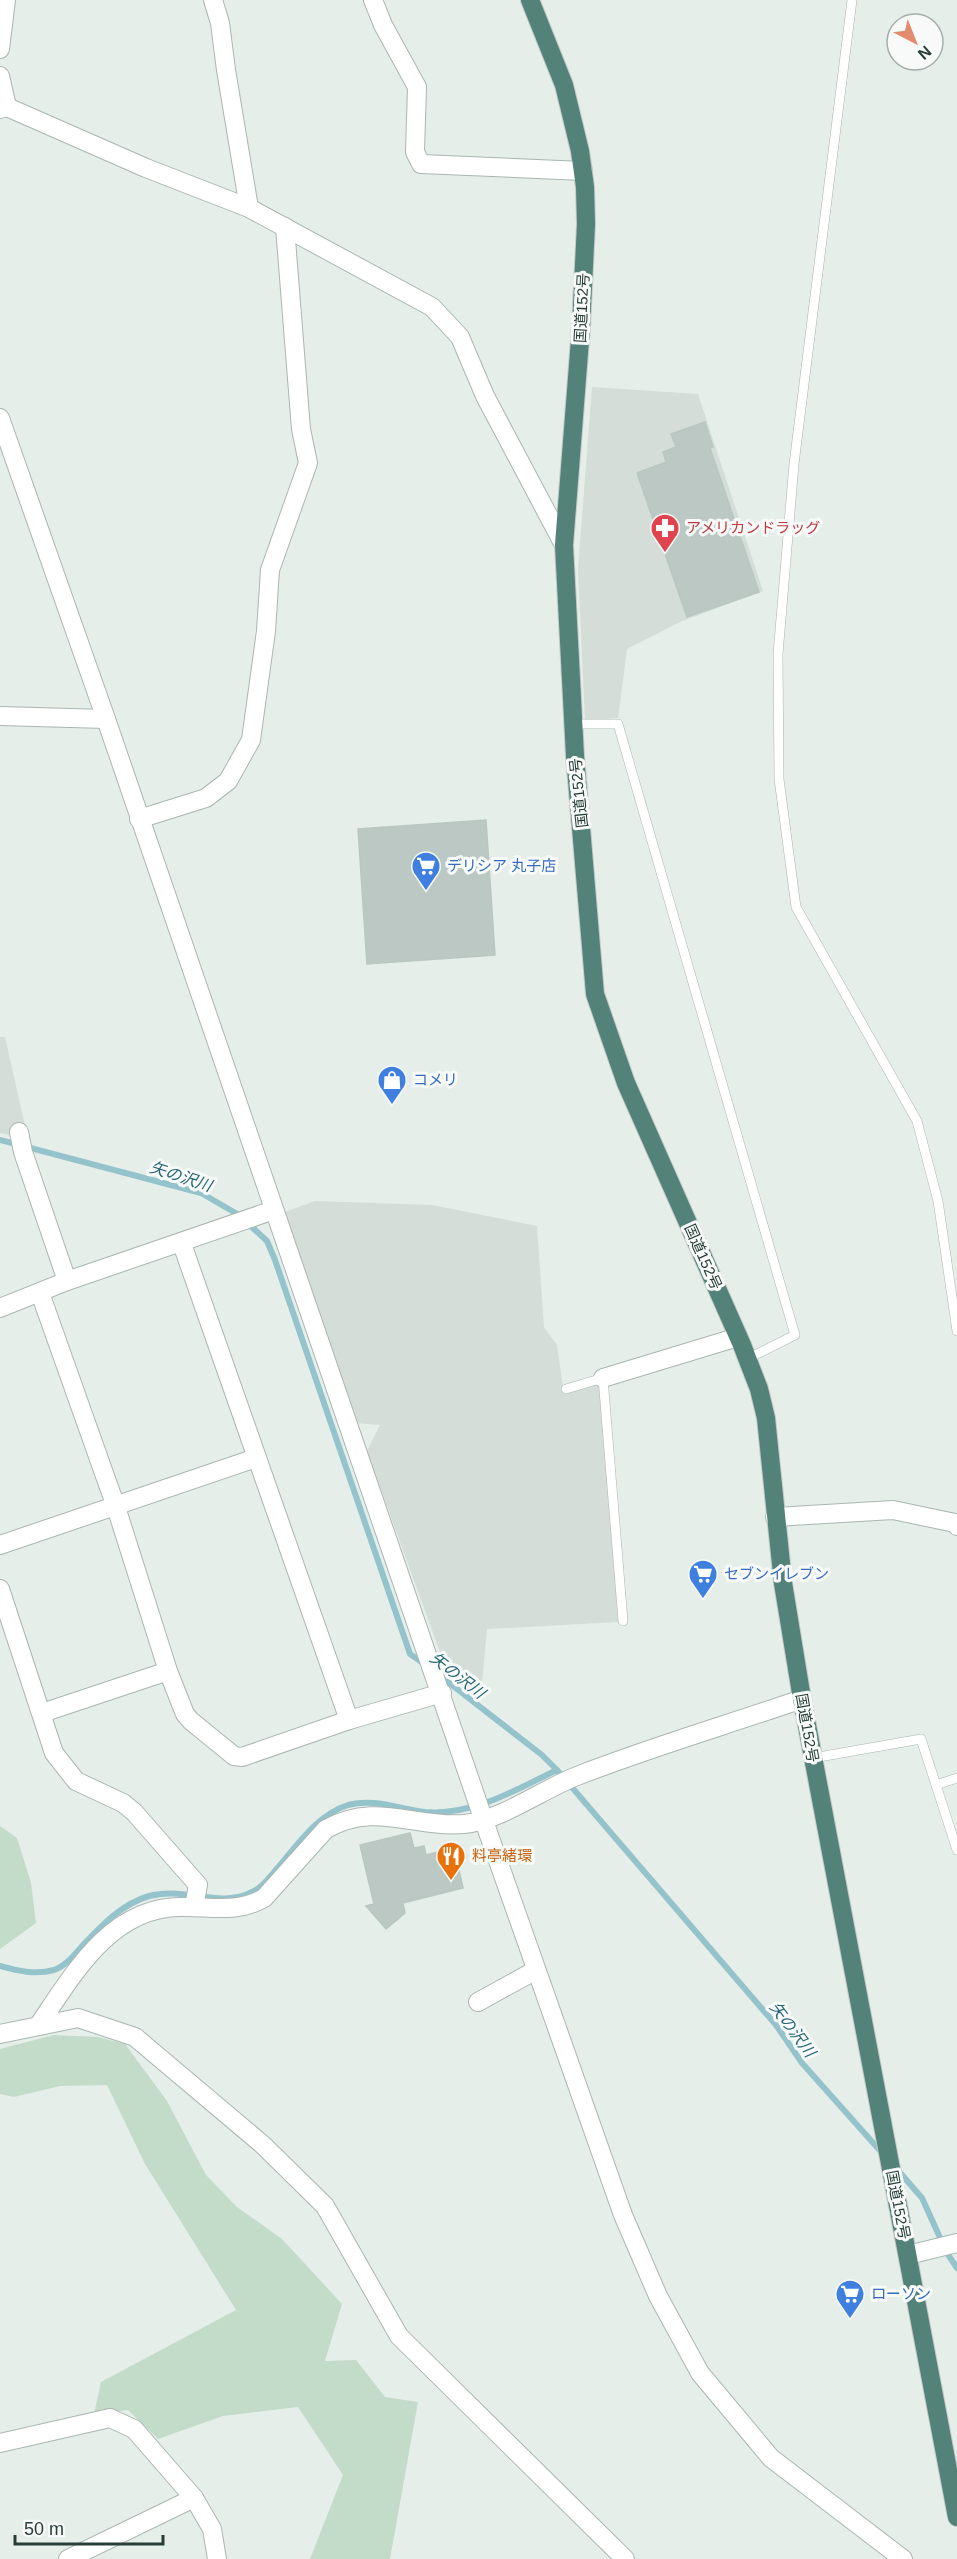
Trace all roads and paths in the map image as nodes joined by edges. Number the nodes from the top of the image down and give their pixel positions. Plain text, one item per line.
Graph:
1 (6, 0) edge
2 (213, 0) edge
3 (373, 0) edge
4 (530, 0) edge
5 (852, 0) edge
6 (0, 49) edge
7 (0, 76) edge
8 (4, 108) edge
9 (583, 171) junction
10 (249, 208) junction
11 (285, 227) junction
12 (0, 418) edge
13 (564, 545) junction
14 (0, 717) edge
15 (106, 719) junction
16 (573, 724) junction
17 (139, 819) junction
18 (21, 1140) dead end
19 (274, 1210) junction
20 (182, 1244) junction
21 (67, 1281) junction
22 (40, 1293) junction
23 (0, 1308) edge
24 (957, 1331) edge
25 (738, 1337) junction
26 (747, 1359) junction
27 (603, 1378) junction
28 (566, 1389) dead end
29 (256, 1458) junction
30 (116, 1507) junction
31 (776, 1517) junction
32 (957, 1526) edge
33 (0, 1545) edge
34 (0, 1589) edge
35 (623, 1621) dead end
36 (168, 1671) junction
37 (440, 1688) junction
38 (802, 1700) junction
39 (42, 1713) junction
40 (349, 1720) junction
41 (813, 1758) junction
42 (957, 1778) edge
43 (936, 1785) junction
44 (481, 1811) junction
45 (957, 1850) edge
46 (195, 1900) junction
47 (536, 1970) junction
48 (478, 2002) dead end
49 (38, 2026) junction
50 (0, 2034) edge
51 (957, 2243) edge
52 (908, 2255) junction
53 (0, 2443) edge
54 (194, 2498) junction
55 (957, 2517) edge
56 (68, 2559) edge
57 (217, 2559) edge
58 (625, 2559) edge
59 (903, 2559) edge

1 - 6 street
2 - 10 street
3 - 9 street
4 - 9 highway, 国道152号
5 - 24 lane
7 - 8 street
8 - 10 street
9 - 13 highway, 国道152号
10 - 11 street
11 - 13 street
11 - 17 street
12 - 15 street
13 - 16 highway, 国道152号
14 - 15 street
15 - 17 street
16 - 25 highway, 国道152号
16 - 26 lane
17 - 19 street
18 - 21 street
19 - 20 street
19 - 37 street
20 - 21 street
20 - 29 street
21 - 22 street
22 - 23 street
22 - 30 street
25 - 26 highway, 国道152号
25 - 27 street
26 - 31 highway, 国道152号
27 - 28 lane
27 - 35 lane
29 - 30 street
29 - 40 street
30 - 33 street
30 - 36 street
31 - 32 street
31 - 38 highway, 国道152号
34 - 39 street
36 - 39 street
36 - 40 street
37 - 40 street
37 - 44 street
38 - 41 highway, 国道152号
38 - 44 street
39 - 46 street
41 - 43 lane
41 - 52 highway, 国道152号
42 - 43 lane
43 - 45 lane
44 - 46 street
44 - 47 street
46 - 49 street
47 - 48 street
47 - 59 street
49 - 50 street
49 - 58 street
51 - 52 street
52 - 55 highway, 国道152号
53 - 54 street
54 - 56 street
54 - 57 street

